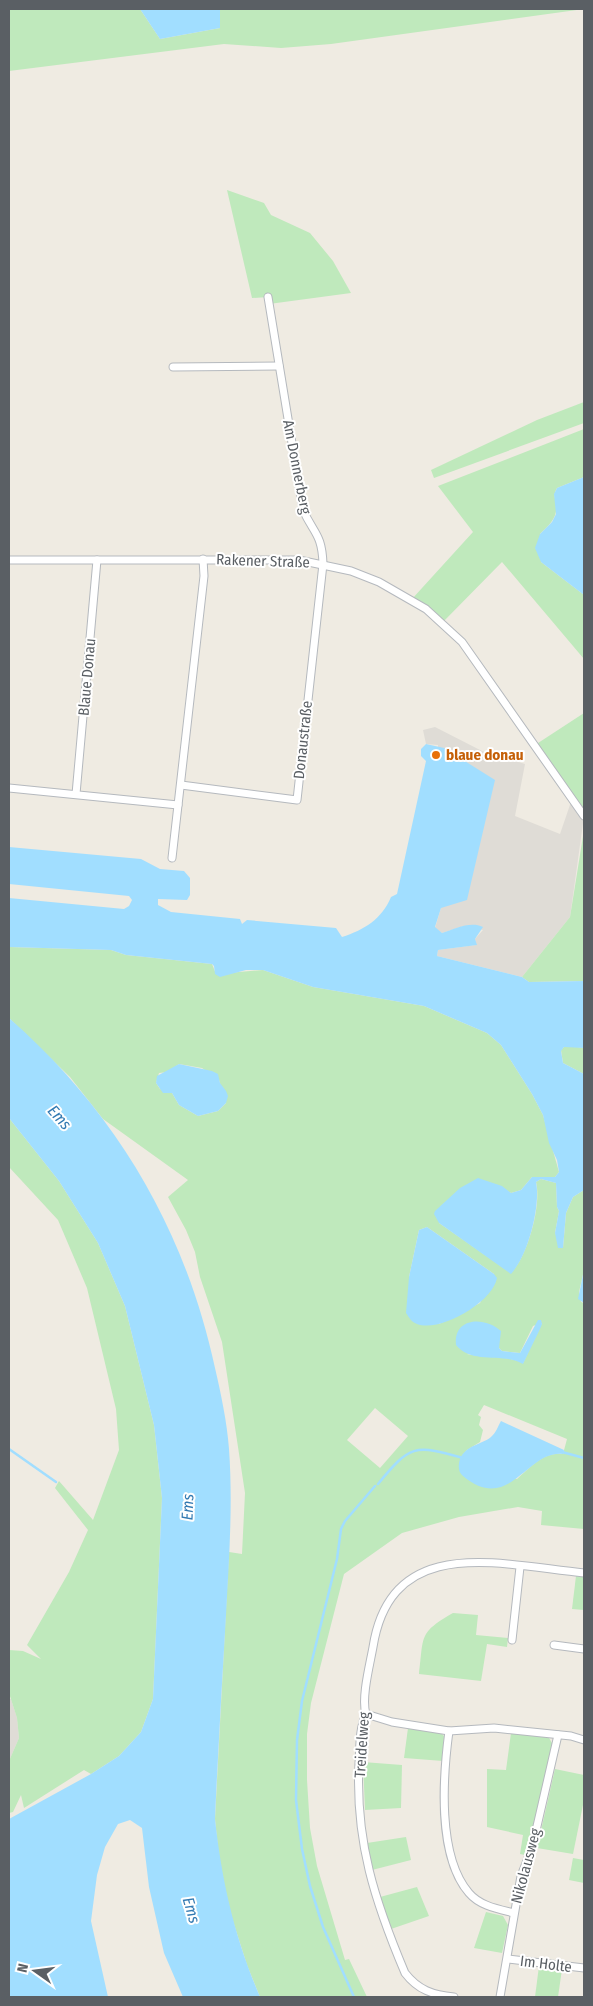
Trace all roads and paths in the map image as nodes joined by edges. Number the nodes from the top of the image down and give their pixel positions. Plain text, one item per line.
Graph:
1 (268, 297) dead end
2 (279, 366) junction
3 (173, 367) dead end
4 (204, 559) junction
5 (9, 560) edge
6 (97, 560) junction
7 (323, 564) junction
8 (181, 785) junction
9 (9, 788) edge
10 (76, 794) junction
11 (178, 805) junction
12 (584, 816) edge
13 (172, 858) dead end
14 (520, 1567) junction
15 (584, 1574) edge
16 (512, 1640) dead end
17 (554, 1645) dead end
18 (584, 1648) edge
19 (366, 1714) junction
20 (449, 1731) junction
21 (558, 1735) junction
22 (584, 1740) edge
23 (514, 1913) junction
24 (508, 1959) junction
25 (584, 1968) edge
26 (454, 1997) edge
27 (500, 1997) edge

1 - 2 street, Am Donnerberg
2 - 3 street
2 - 7 street, Am Donnerberg
4 - 6 street, Rakener Straße
4 - 7 street, Rakener Straße
4 - 8 street
5 - 6 street, Rakener Straße
6 - 10 street, Blaue Donau
7 - 8 street, Donaustraße
7 - 12 street, Rakener Straße
8 - 11 street
9 - 10 street
10 - 11 street
11 - 13 street
14 - 15 street, Treidelweg
14 - 16 street
14 - 19 street, Treidelweg
17 - 18 street
19 - 20 street
19 - 26 street, Treidelweg
20 - 21 street
20 - 23 street
21 - 22 street
21 - 23 street, Nikolausweg
23 - 24 street, Nikolausweg
24 - 25 street, Im Holte
24 - 27 street, Nikolausweg

